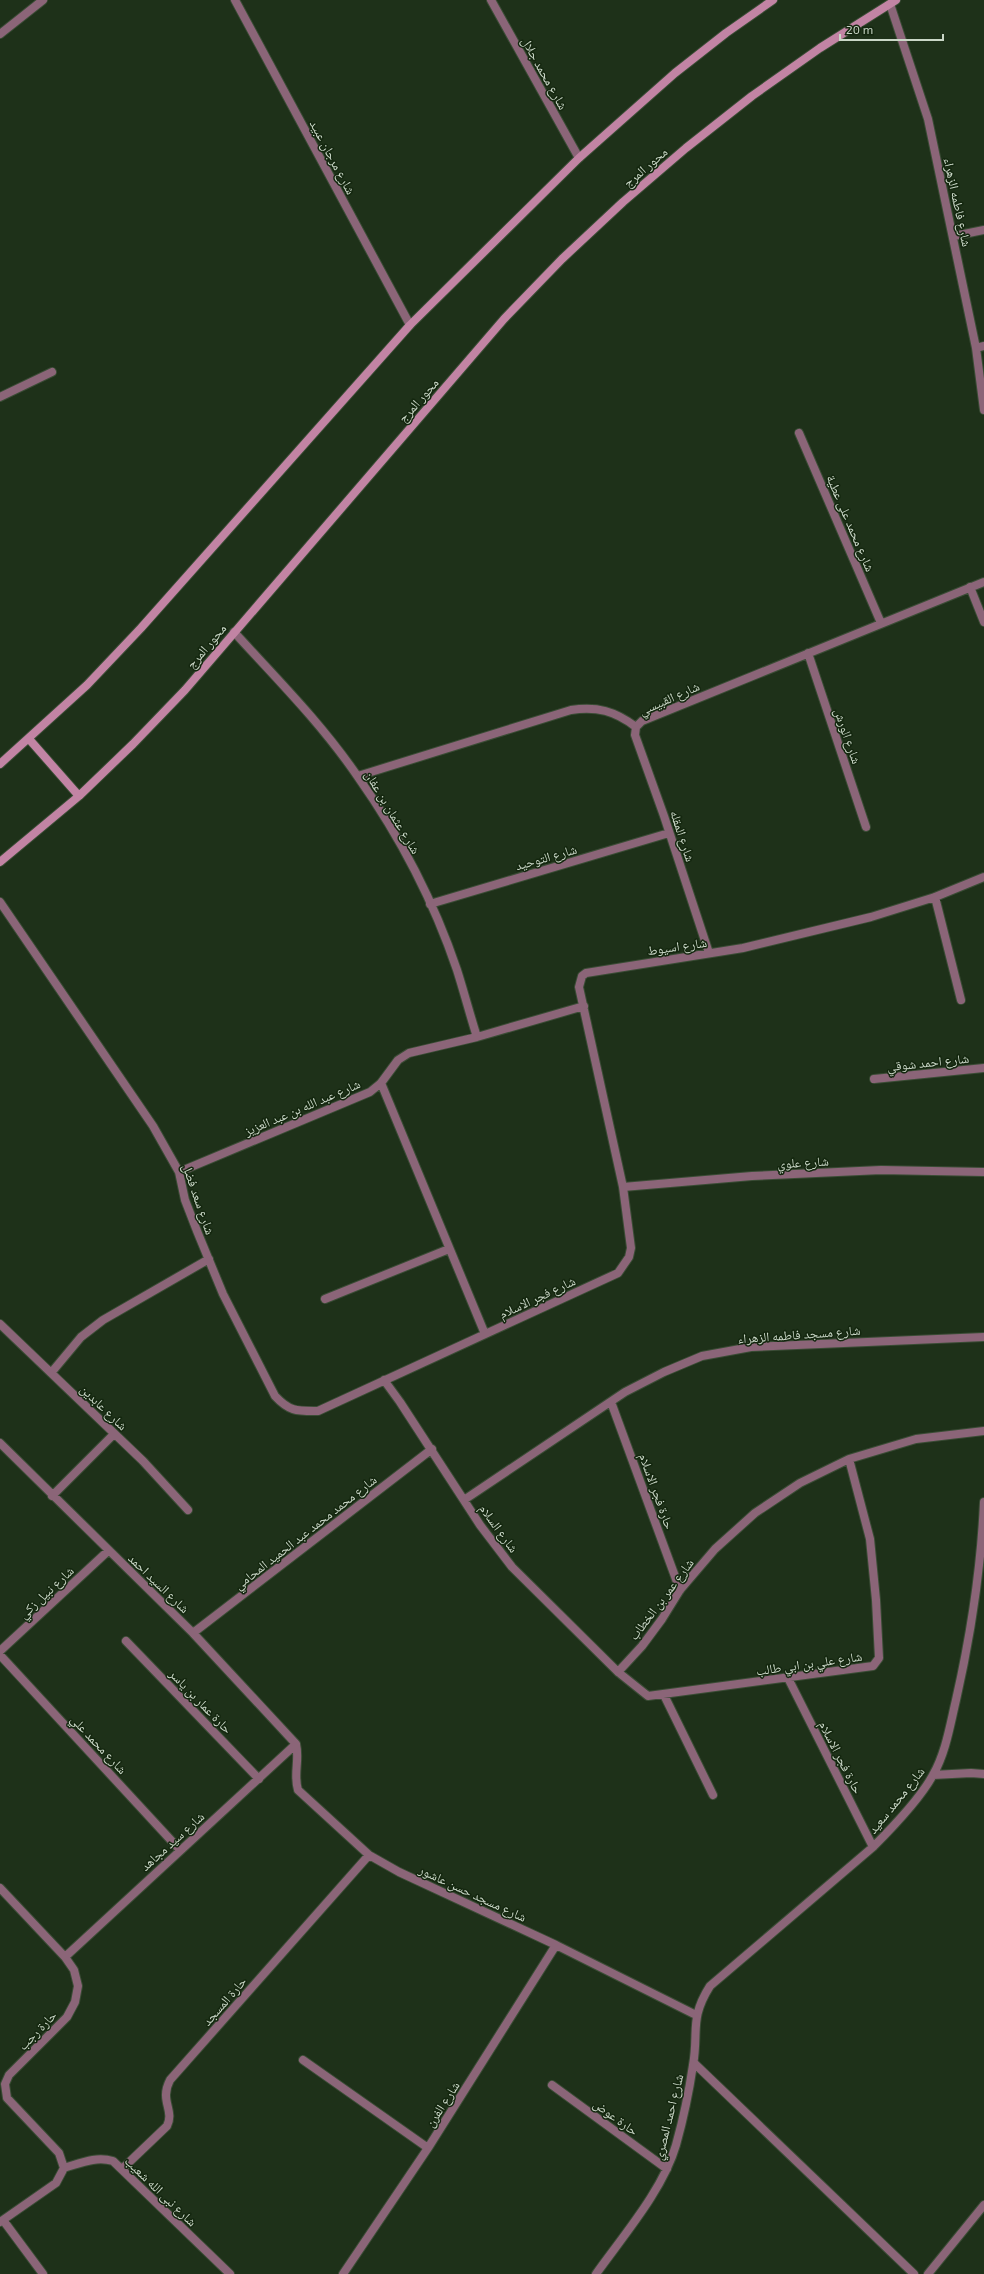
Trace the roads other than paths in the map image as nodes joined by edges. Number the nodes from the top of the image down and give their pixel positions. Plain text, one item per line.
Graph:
1 (43, 0) edge
2 (235, 0) edge
3 (491, 0) edge
4 (773, 0) edge
5 (893, 2) edge
6 (0, 34) edge
7 (579, 158) junction
8 (984, 230) edge
9 (954, 236) junction
10 (410, 325) junction
11 (980, 347) edge
12 (52, 372) dead end
13 (0, 397) edge
14 (984, 410) edge
15 (799, 433) dead end
16 (984, 582) edge
17 (970, 587) junction
18 (984, 622) edge
19 (881, 623) junction
20 (234, 632) junction
21 (808, 653) junction
22 (636, 727) junction
23 (29, 739) junction
24 (0, 764) edge
25 (358, 776) junction
26 (79, 796) junction
27 (866, 826) dead end
28 (669, 833) junction
29 (0, 862) edge
30 (984, 877) edge
31 (934, 896) junction
32 (0, 902) edge
33 (430, 904) junction
34 (709, 953) junction
35 (961, 1000) dead end
36 (584, 1006) junction
37 (477, 1037) junction
38 (984, 1068) edge
39 (874, 1079) dead end
40 (381, 1083) junction
41 (179, 1172) junction
42 (984, 1172) edge
43 (623, 1187) junction
44 (449, 1249) junction
45 (209, 1259) junction
46 (325, 1299) dead end
47 (0, 1324) edge
48 (484, 1334) junction
49 (984, 1337) edge
50 (51, 1373) junction
51 (384, 1380) junction
52 (611, 1402) junction
53 (984, 1431) edge
54 (114, 1434) junction
55 (0, 1443) edge
56 (432, 1450) junction
57 (849, 1459) junction
58 (52, 1496) junction
59 (464, 1500) junction
60 (984, 1502) edge
61 (188, 1510) dead end
62 (108, 1551) junction
63 (680, 1590) junction
64 (193, 1633) junction
65 (126, 1641) dead end
66 (0, 1651) edge
67 (0, 1655) edge
68 (618, 1672) junction
69 (788, 1678) junction
70 (664, 1695) junction
71 (296, 1744) junction
72 (984, 1774) edge
73 (933, 1775) junction
74 (259, 1779) junction
75 (713, 1795) dead end
76 (873, 1847) junction
77 (180, 1850) junction
78 (369, 1855) junction
79 (0, 1888) edge
80 (556, 1944) junction
81 (65, 1957) junction
82 (696, 2016) junction
83 (303, 2060) dead end
84 (694, 2063) junction
85 (552, 2085) dead end
86 (428, 2148) junction
87 (64, 2168) junction
88 (667, 2169) junction
89 (122, 2170) junction
90 (984, 2205) edge
91 (1, 2221) edge
92 (44, 2274) edge
93 (230, 2274) edge
94 (343, 2274) edge
95 (596, 2274) edge
96 (914, 2274) edge
97 (928, 2274) edge

1 - 6 street
2 - 10 street, شارع مرجان عبيد
3 - 7 street, شارع محمد جلال
4 - 7 main road
5 - 9 street, شارع فاطمه الزهراء
5 - 20 main road, محور المرج
7 - 10 main road
8 - 9 street
9 - 11 street, شارع فاطمه الزهراء
10 - 23 main road
11 - 14 street, شارع فاطمه الزهراء
12 - 13 street
15 - 19 street, شارع محمد على عطية
16 - 17 street, شارع القبيسي
17 - 18 street
17 - 19 street, شارع القبيسي
19 - 21 street, شارع القبيسي
20 - 25 street, شارع عثمان بن عفان
20 - 26 main road, محور المرج
21 - 22 street, شارع القبيسي
21 - 27 street, شارع الورش
22 - 25 street, شارع القبيسي
22 - 28 street, شارع المقله
23 - 24 main road
23 - 26 main road
25 - 33 street, شارع عثمان بن عفان
26 - 29 main road, محور المرج
28 - 33 street, شارع التوحيد
28 - 34 street, شارع المقله
30 - 31 street, شارع اسيوط
31 - 34 street, شارع اسيوط
31 - 35 street
32 - 41 street, شارع سعد فضل
33 - 37 street, شارع عثمان بن عفان
34 - 36 street, شارع اسيوط
36 - 37 street, شارع عبد الله بن عبد العزيز
36 - 43 street, شارع اسيوط
37 - 40 street, شارع عبد الله بن عبد العزيز
38 - 39 street, شارع احمد شوقي
40 - 41 street, شارع عبد الله بن عبد العزيز
40 - 44 street
41 - 45 street, شارع سعد فضل
42 - 43 street, شارع علوي
43 - 48 street, شارع فجر الاسلام
44 - 46 street
44 - 48 street
45 - 50 street
45 - 51 street, شارع سعد فضل
47 - 50 street, شارع عابدين
48 - 51 street, شارع فجر الاسلام
49 - 52 street, شارع مسجد فاطمه الزهراء
50 - 54 street, شارع عابدين
51 - 56 street, شارع السلام
52 - 59 street, شارع مسجد فاطمه الزهراء
52 - 63 street, حارة فجر الاسلام
53 - 57 street, شارع عمر بن الخطاب
54 - 58 street
54 - 61 street, شارع عابدين
55 - 58 street, شارع السيد احمد
56 - 59 street, شارع السلام
56 - 64 street, شارع محمد محمد عبد الحميد المحامي
57 - 63 street, شارع عمر بن الخطاب
57 - 69 street, شارع علي بن ابي طالب
58 - 62 street, شارع السيد احمد
59 - 68 street, شارع السلام
60 - 73 street, شارع محمد سعيد
62 - 64 street, شارع السيد احمد
62 - 66 street, شارع نبيل زكي
63 - 68 street, شارع عمر بن الخطاب
64 - 71 street, شارع السيد احمد
65 - 74 street, حارة عمار بن ياسر
67 - 77 street, شارع محمد علي
68 - 70 street, شارع علي بن ابي طالب
69 - 70 street, شارع علي بن ابي طالب
69 - 76 street, حارة فجر الاسلام
70 - 75 street
71 - 74 street, شارع سيد مجاهد
71 - 78 street, شارع مسجد حسن عاشور
72 - 73 street
73 - 76 street, شارع محمد سعيد
74 - 77 street, شارع سيد مجاهد
76 - 82 street, شارع محمد سعيد
77 - 81 street, شارع سيد مجاهد
78 - 80 street, شارع مسجد حسن عاشور
78 - 89 street, حارة المسجد
79 - 81 street
80 - 82 street, شارع مسجد حسن عاشور
80 - 86 street, شارع الفرن
81 - 87 street, حارة رجب
82 - 84 street, شارع احمد المصري
83 - 86 street
84 - 88 street, شارع احمد المصري
84 - 96 street
85 - 88 street, حارة عوض
86 - 94 street, شارع الفرن
87 - 89 street, شارع نبى الله شعيب
87 - 91 street
88 - 95 street, شارع احمد المصري
89 - 93 street, شارع نبى الله شعيب
90 - 97 street
91 - 92 street

